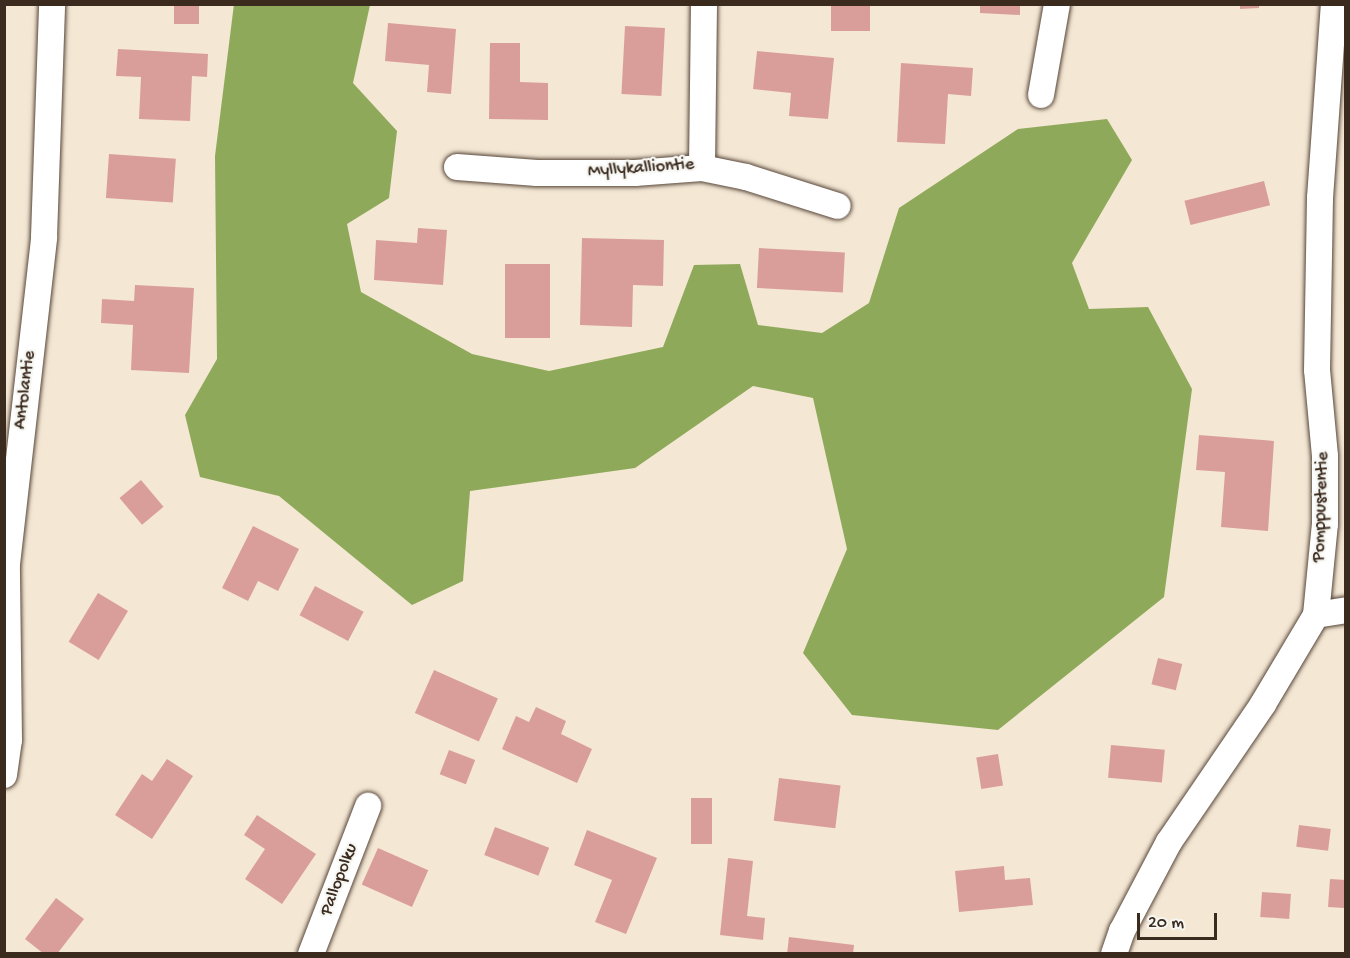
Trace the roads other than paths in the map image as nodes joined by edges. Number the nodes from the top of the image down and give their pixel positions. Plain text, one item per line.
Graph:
1 (52, 4) edge
2 (704, 4) edge
3 (1057, 4) edge
4 (1334, 4) edge
5 (1041, 95) dead end
6 (457, 167) dead end
7 (702, 168) junction
8 (838, 206) dead end
9 (1346, 610) edge
10 (1316, 615) junction
11 (4, 775) edge
12 (368, 806) dead end
13 (311, 954) edge
14 (1114, 954) edge

1 - 11 street, Antolantie
2 - 7 street, Myllykalliontie
3 - 5 street
4 - 10 street, Pomppustentie
6 - 7 street, Myllykalliontie
7 - 8 street
9 - 10 street
10 - 14 street, Pomppustentie
12 - 13 street, Pallopolku

